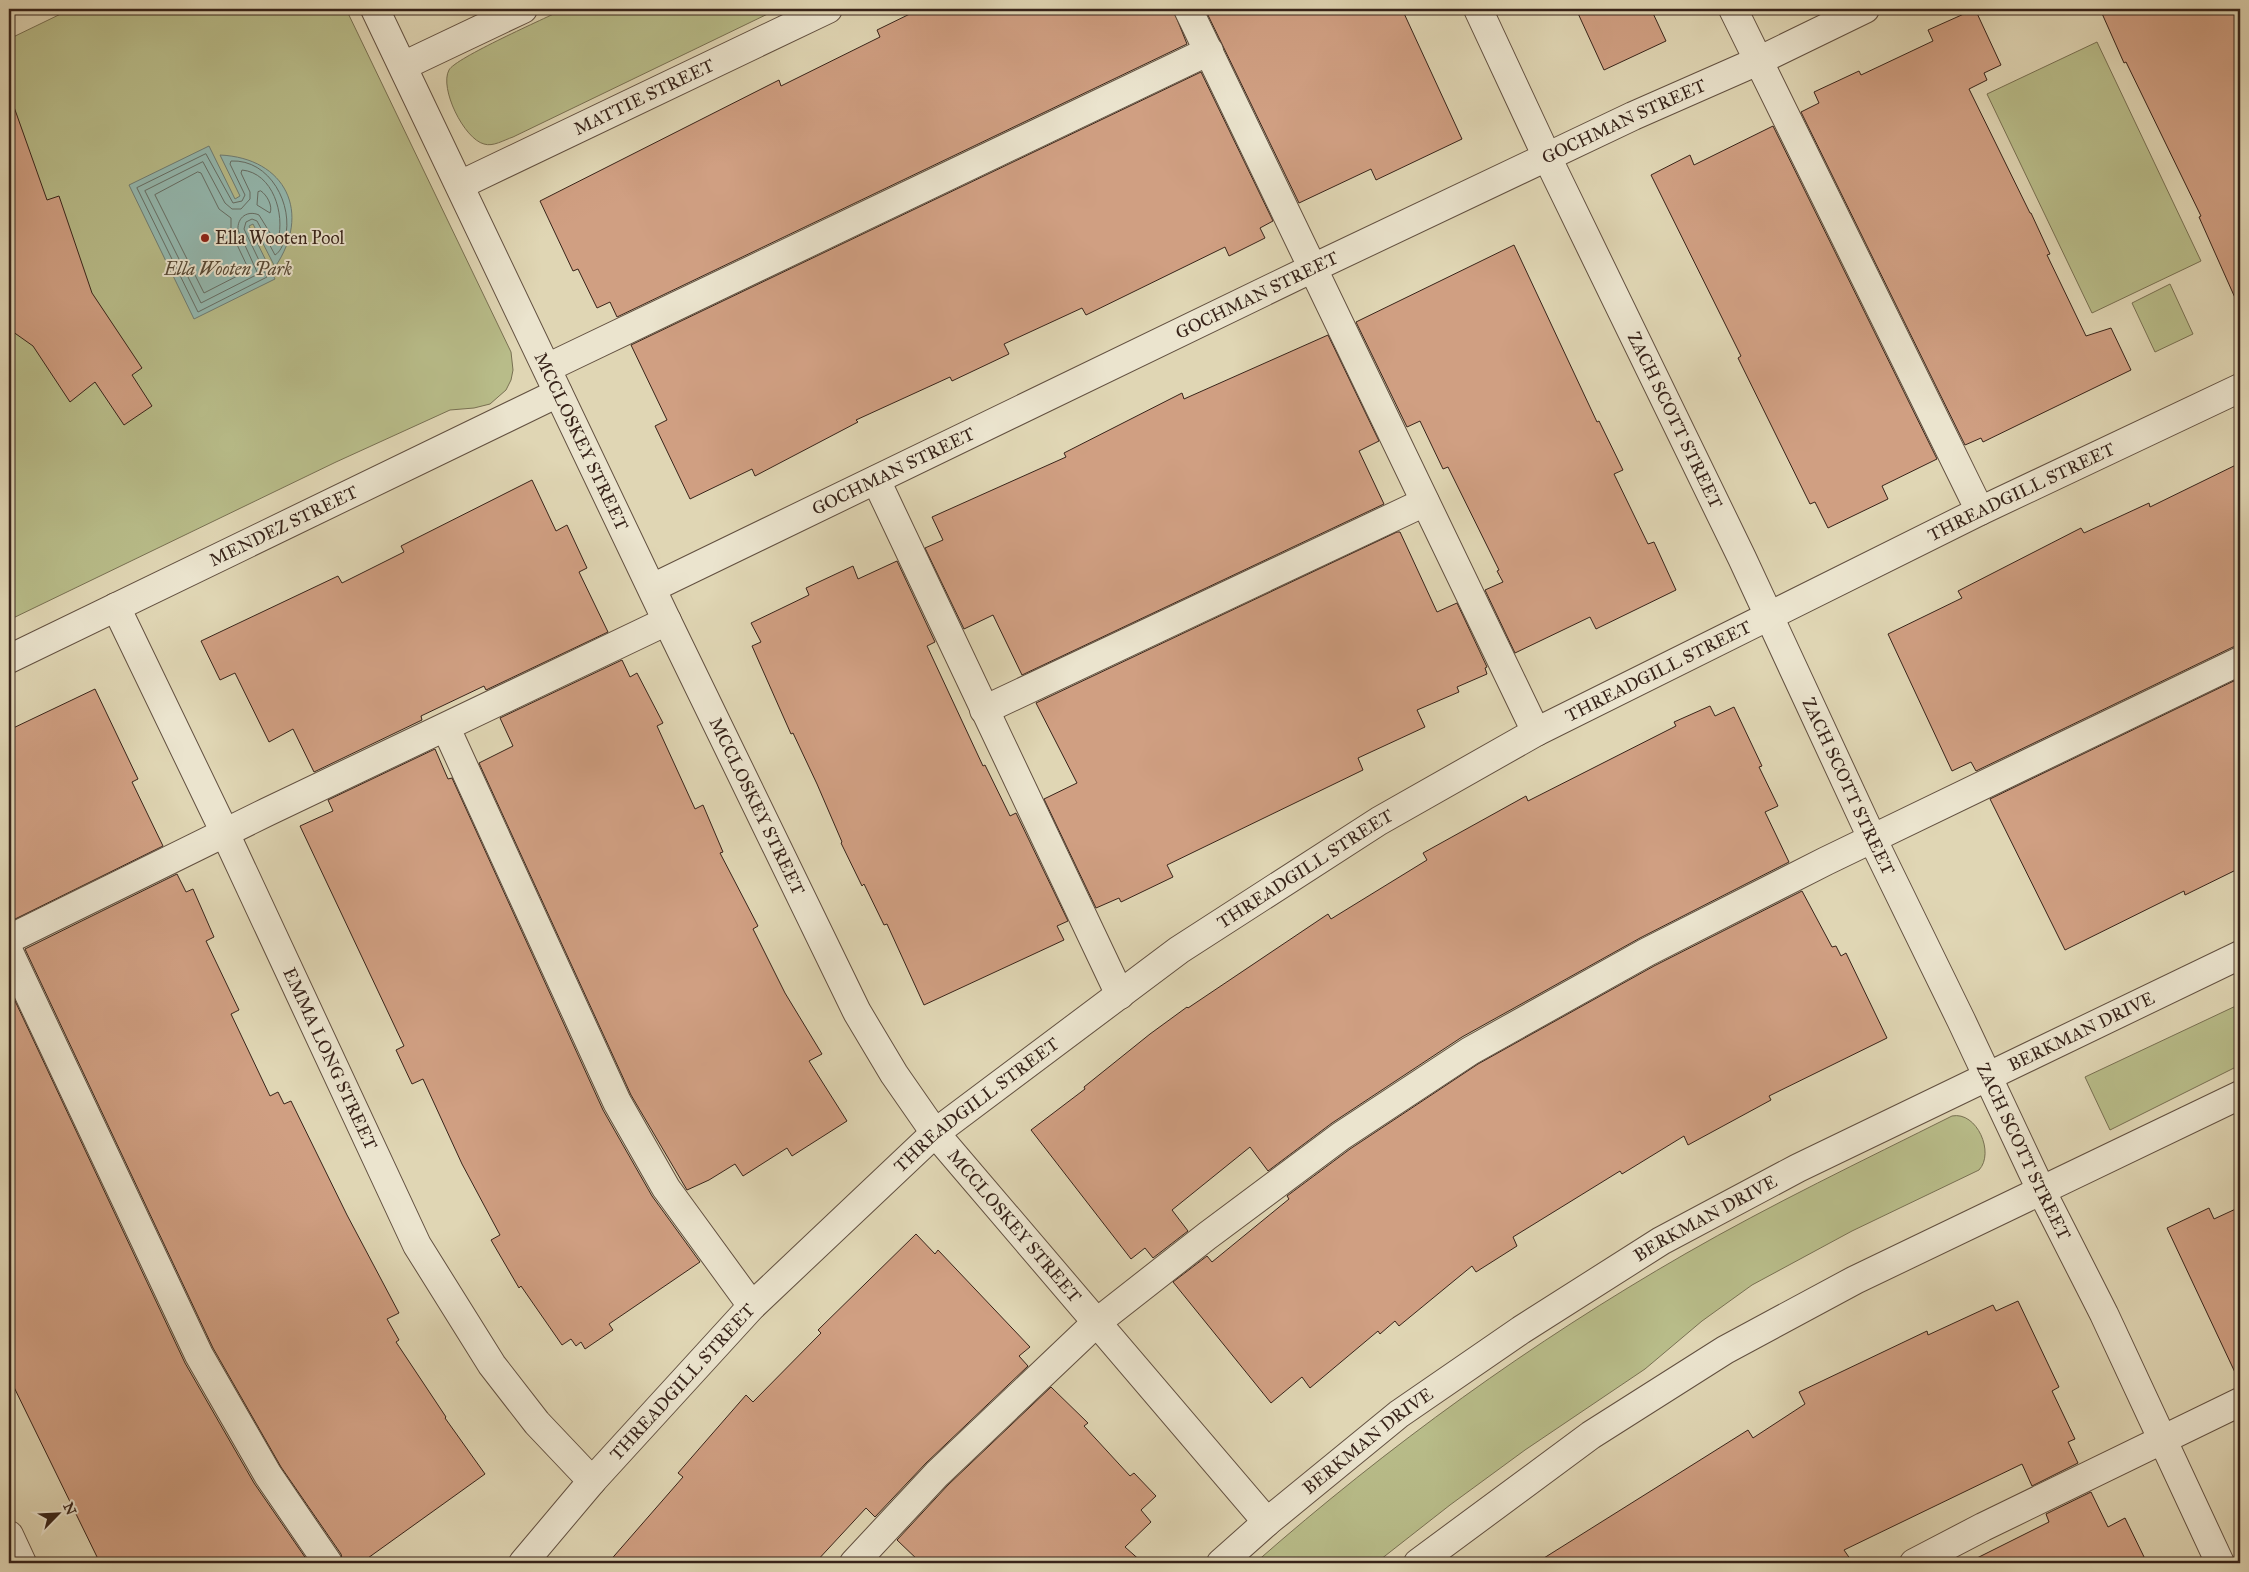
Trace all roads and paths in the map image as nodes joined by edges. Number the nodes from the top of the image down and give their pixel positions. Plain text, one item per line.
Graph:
1 (375, 9) edge
2 (523, 9) edge
3 (828, 9) edge
4 (1188, 9) edge
5 (1478, 9) edge
6 (1733, 9) edge
7 (1865, 9) edge
8 (1209, 51) junction
9 (1758, 61) junction
10 (403, 66) junction
11 (1547, 157) junction
12 (460, 185) junction
13 (1313, 268) junction
14 (547, 368) junction
15 (2240, 388) edge
16 (558, 393) junction
17 (876, 480) junction
18 (1425, 502) junction
19 (1980, 511) junction
20 (652, 588) junction
21 (116, 607) junction
22 (1768, 617) junction
23 (667, 621) junction
24 (9, 659) edge
25 (2240, 661) edge
26 (984, 710) junction
27 (446, 728) junction
28 (1536, 732) junction
29 (225, 833) junction
30 (1872, 838) junction
31 (9, 939) edge
32 (9, 952) edge
33 (2240, 955) edge
34 (1120, 995) junction
35 (1987, 1078) junction
36 (2240, 1095) edge
37 (935, 1133) junction
38 (2041, 1190) junction
39 (752, 1306) junction
40 (1096, 1323) junction
41 (2240, 1402) edge
42 (2162, 1441) junction
43 (592, 1480) junction
44 (1267, 1522) junction
45 (9, 1535) edge
46 (22, 1563) edge
47 (328, 1563) edge
48 (523, 1563) edge
49 (854, 1563) edge
50 (1221, 1563) edge
51 (1418, 1563) edge
52 (1914, 1563) edge
53 (2220, 1563) edge

1 - 10 street, MCCLOSKEY STREET
2 - 10 street
3 - 12 street, MATTIE STREET
4 - 8 street
5 - 11 street, ZACH SCOTT STREET
6 - 9 street
7 - 9 street, GOCHMAN STREET
8 - 13 street
8 - 14 street
9 - 11 street, GOCHMAN STREET
9 - 19 street
10 - 12 street, MCCLOSKEY STREET
11 - 13 street, GOCHMAN STREET
11 - 22 street, ZACH SCOTT STREET
12 - 14 street, MCCLOSKEY STREET
13 - 17 street, GOCHMAN STREET
13 - 18 street
14 - 16 street, MCCLOSKEY STREET
15 - 19 street, THREADGILL STREET
16 - 20 street, MCCLOSKEY STREET
16 - 21 street, MENDEZ STREET
17 - 20 street, GOCHMAN STREET
17 - 26 street
18 - 26 street
18 - 28 street
19 - 22 street, THREADGILL STREET
20 - 23 street, MCCLOSKEY STREET
21 - 24 street, MENDEZ STREET
21 - 29 street, EMMA LONG STREET
22 - 28 street, THREADGILL STREET
22 - 30 street, ZACH SCOTT STREET
23 - 27 street
23 - 37 street, MCCLOSKEY STREET
25 - 30 street
26 - 34 street
27 - 29 street
27 - 39 street
28 - 34 street, THREADGILL STREET
29 - 31 street
29 - 43 street, EMMA LONG STREET
30 - 35 street, ZACH SCOTT STREET
30 - 40 street
32 - 47 street
33 - 35 street, BERKMAN DRIVE
34 - 37 street, THREADGILL STREET
35 - 38 street, ZACH SCOTT STREET
35 - 44 street, BERKMAN DRIVE
36 - 38 street
37 - 39 street, THREADGILL STREET
37 - 40 street, MCCLOSKEY STREET
38 - 42 street, ZACH SCOTT STREET
38 - 51 street
39 - 43 street, THREADGILL STREET
40 - 44 street, MCCLOSKEY STREET
40 - 49 street
41 - 42 street
42 - 52 street
42 - 53 street, ZACH SCOTT STREET
43 - 48 street, THREADGILL STREET
44 - 50 street, BERKMAN DRIVE
45 - 46 street

